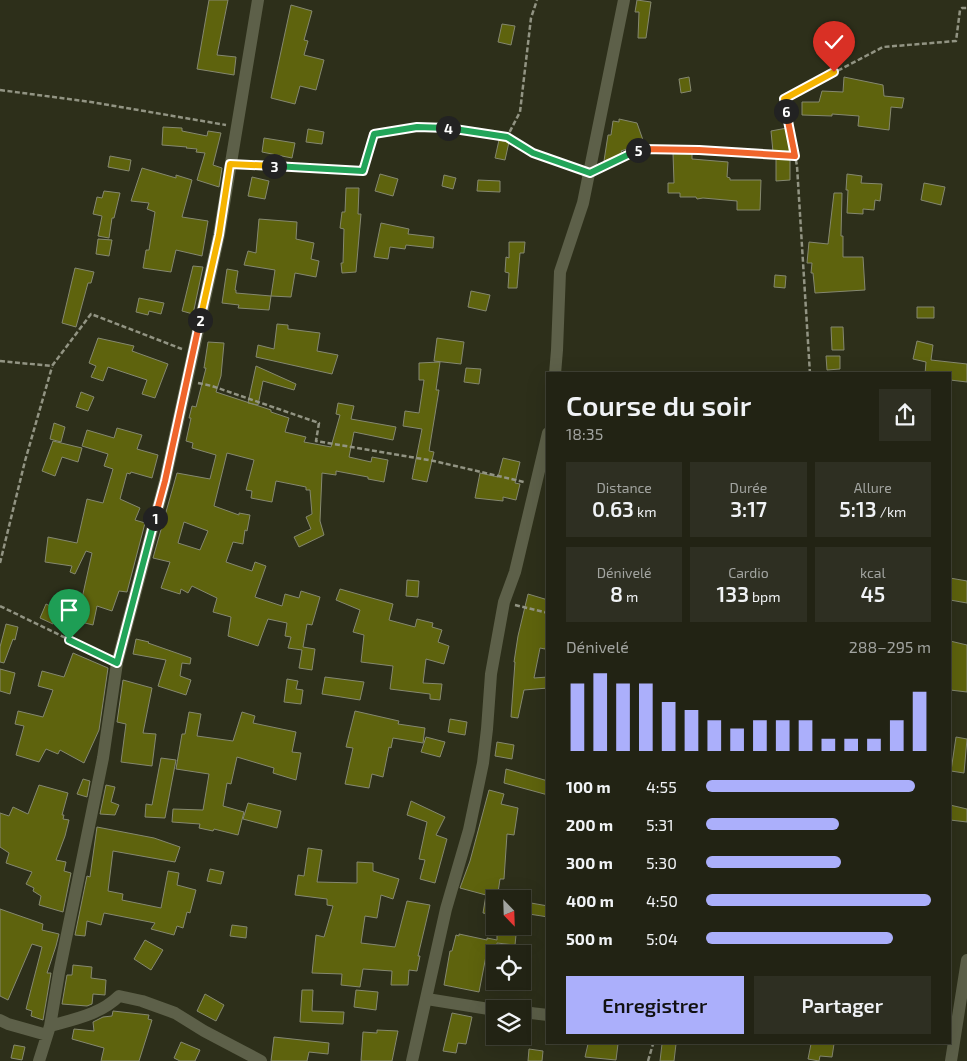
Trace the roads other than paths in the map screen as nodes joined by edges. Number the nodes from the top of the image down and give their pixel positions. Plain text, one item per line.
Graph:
1 (258, 0) edge
2 (624, 0) edge
3 (555, 372) edge
4 (546, 442) edge
5 (967, 960) edge
6 (427, 999) junction
7 (486, 1009) edge
8 (531, 1013) edge
9 (546, 1014) edge
10 (0, 1020) edge
11 (48, 1030) junction
12 (39, 1061) edge
13 (261, 1061) edge
14 (412, 1061) edge
15 (951, 1061) edge

1 - 11 street
2 - 3 street
4 - 6 street
5 - 15 street
6 - 7 street
6 - 14 street
8 - 9 street
10 - 11 street
11 - 12 street
11 - 13 street

